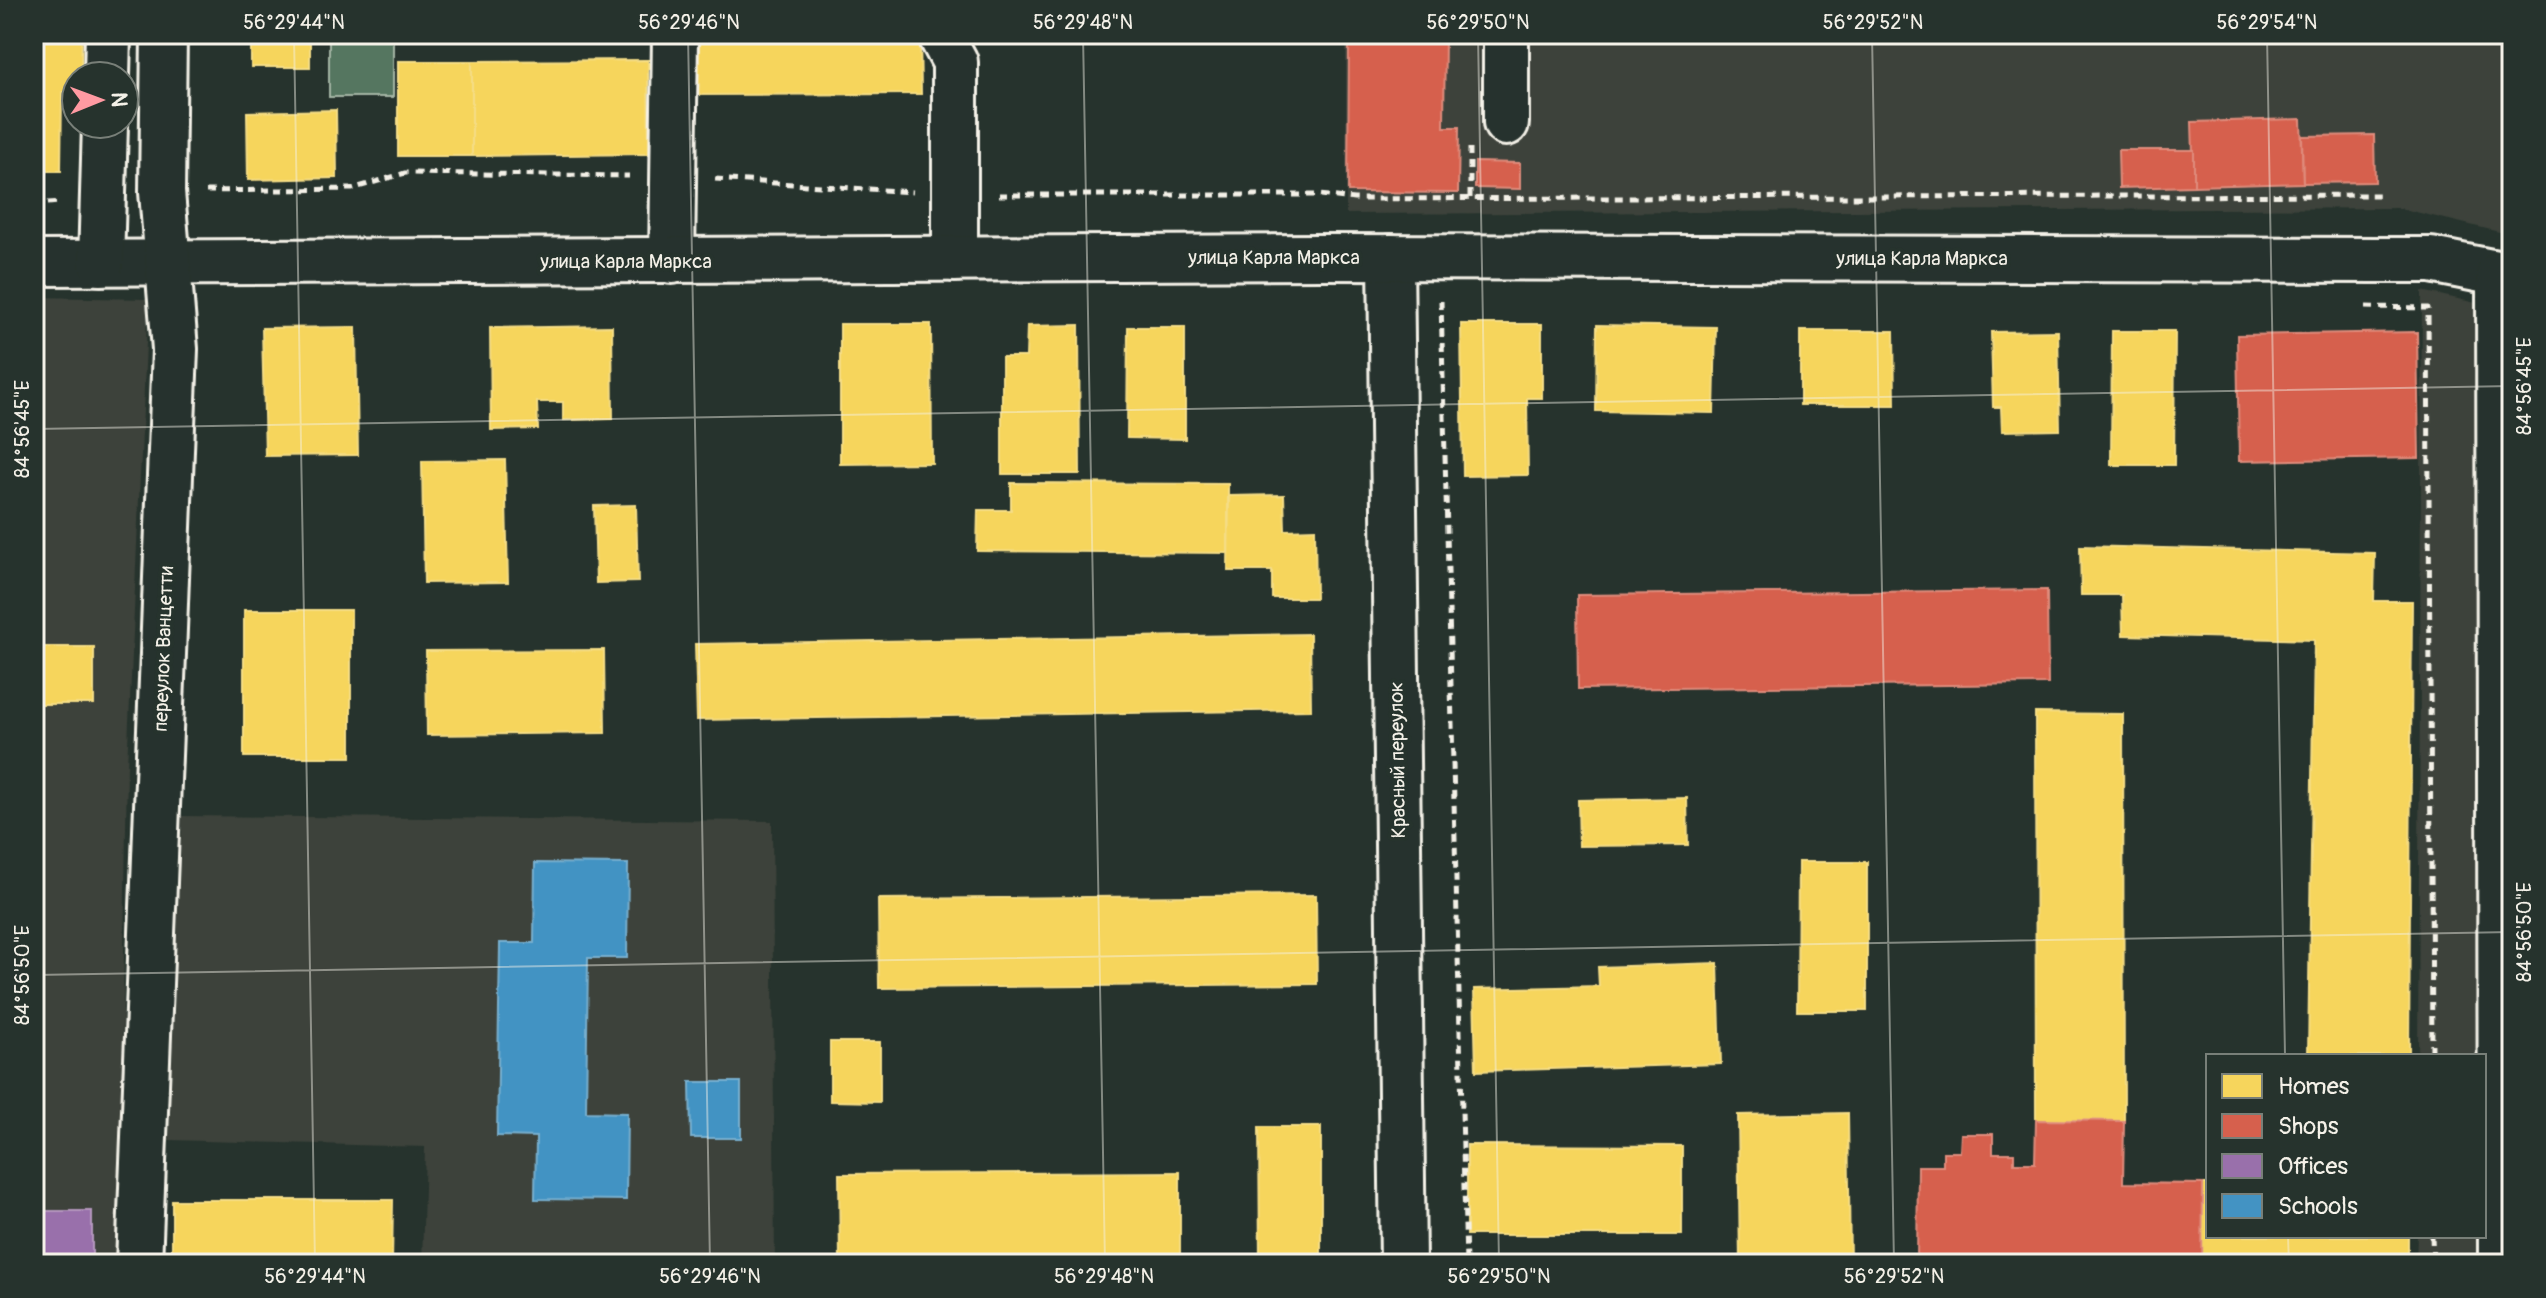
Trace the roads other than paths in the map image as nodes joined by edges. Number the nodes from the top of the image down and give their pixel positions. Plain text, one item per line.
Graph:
1 (108, 34) edge
2 (164, 34) edge
3 (675, 34) edge
4 (940, 34) edge
5 (1506, 34) edge
6 (107, 60) edge
7 (1506, 123) dead end
8 (105, 140) edge
9 (1391, 257) junction
10 (955, 259) junction
11 (672, 261) junction
12 (34, 263) edge
13 (101, 263) junction
14 (168, 263) junction
15 (2506, 275) edge
16 (139, 1264) edge
17 (1403, 1264) edge
18 (2501, 1264) edge

1 - 6 street
2 - 14 street, переулок Ванцетти
3 - 11 street
4 - 10 street
5 - 7 street
8 - 13 street
9 - 10 street, улица Карла Маркса
9 - 15 street, улица Карла Маркса
9 - 17 street, Красный переулок
10 - 11 street, улица Карла Маркса
11 - 14 street, улица Карла Маркса
12 - 13 street, улица Карла Маркса
13 - 14 street, улица Карла Маркса
14 - 16 street, переулок Ванцетти
15 - 18 street

